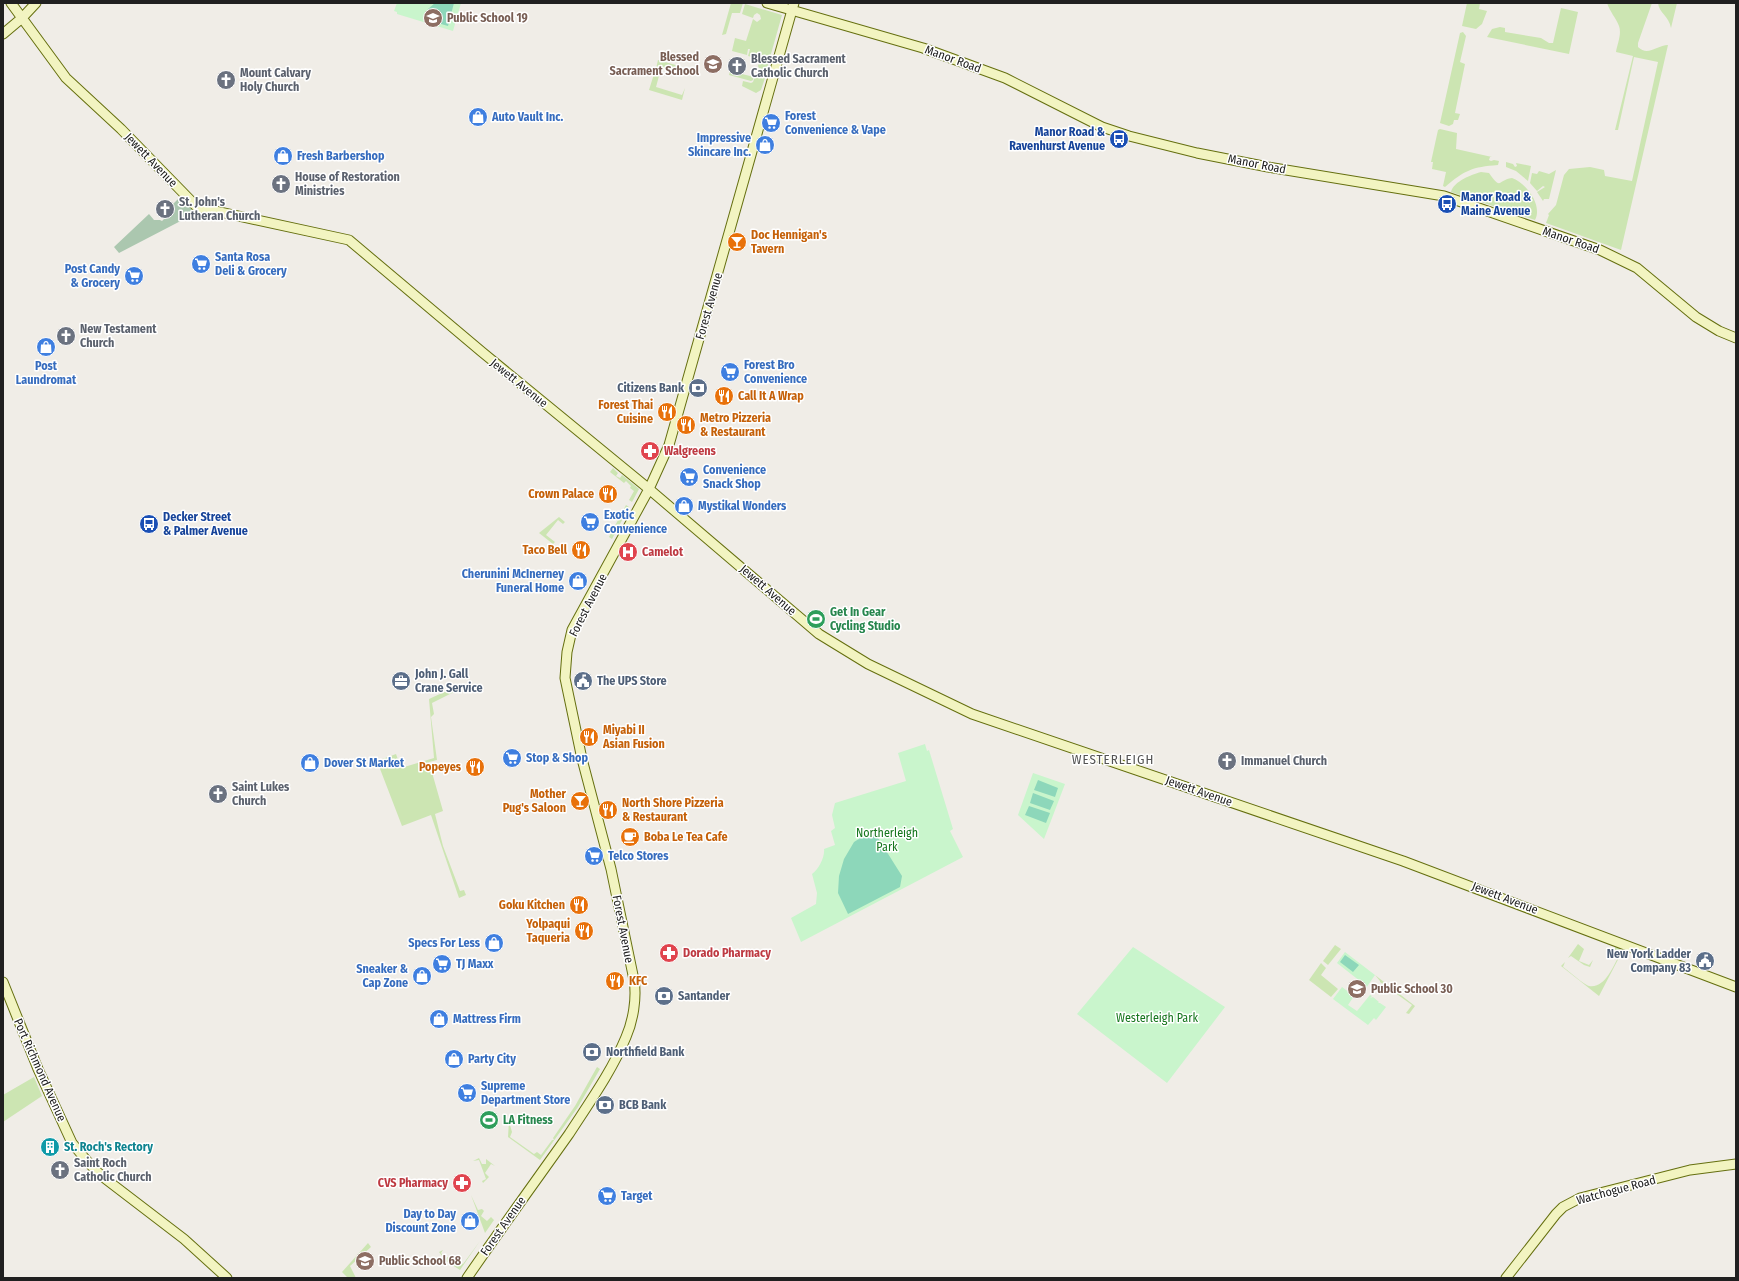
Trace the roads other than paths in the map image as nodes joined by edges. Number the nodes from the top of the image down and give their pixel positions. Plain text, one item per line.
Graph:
1 (11, 3) edge
2 (36, 3) edge
3 (767, 3) edge
4 (793, 7) edge
5 (22, 18) junction
6 (3, 34) edge
7 (1736, 338) edge
8 (649, 489) junction
9 (3, 982) edge
10 (1736, 987) edge
11 (7, 1004) edge
12 (1736, 1164) edge
13 (227, 1278) edge
14 (467, 1278) edge
15 (1506, 1278) edge

1 - 5 street, Jewett Avenue
2 - 5 street
3 - 4 street, Manor Road
4 - 7 street, Manor Road
4 - 8 street, Forest Avenue
5 - 6 street
5 - 8 street, Jewett Avenue
8 - 10 street, Jewett Avenue
8 - 14 street, Forest Avenue
9 - 11 street, Port Richmond Avenue
11 - 13 street, Port Richmond Avenue
12 - 15 street, Watchogue Road

